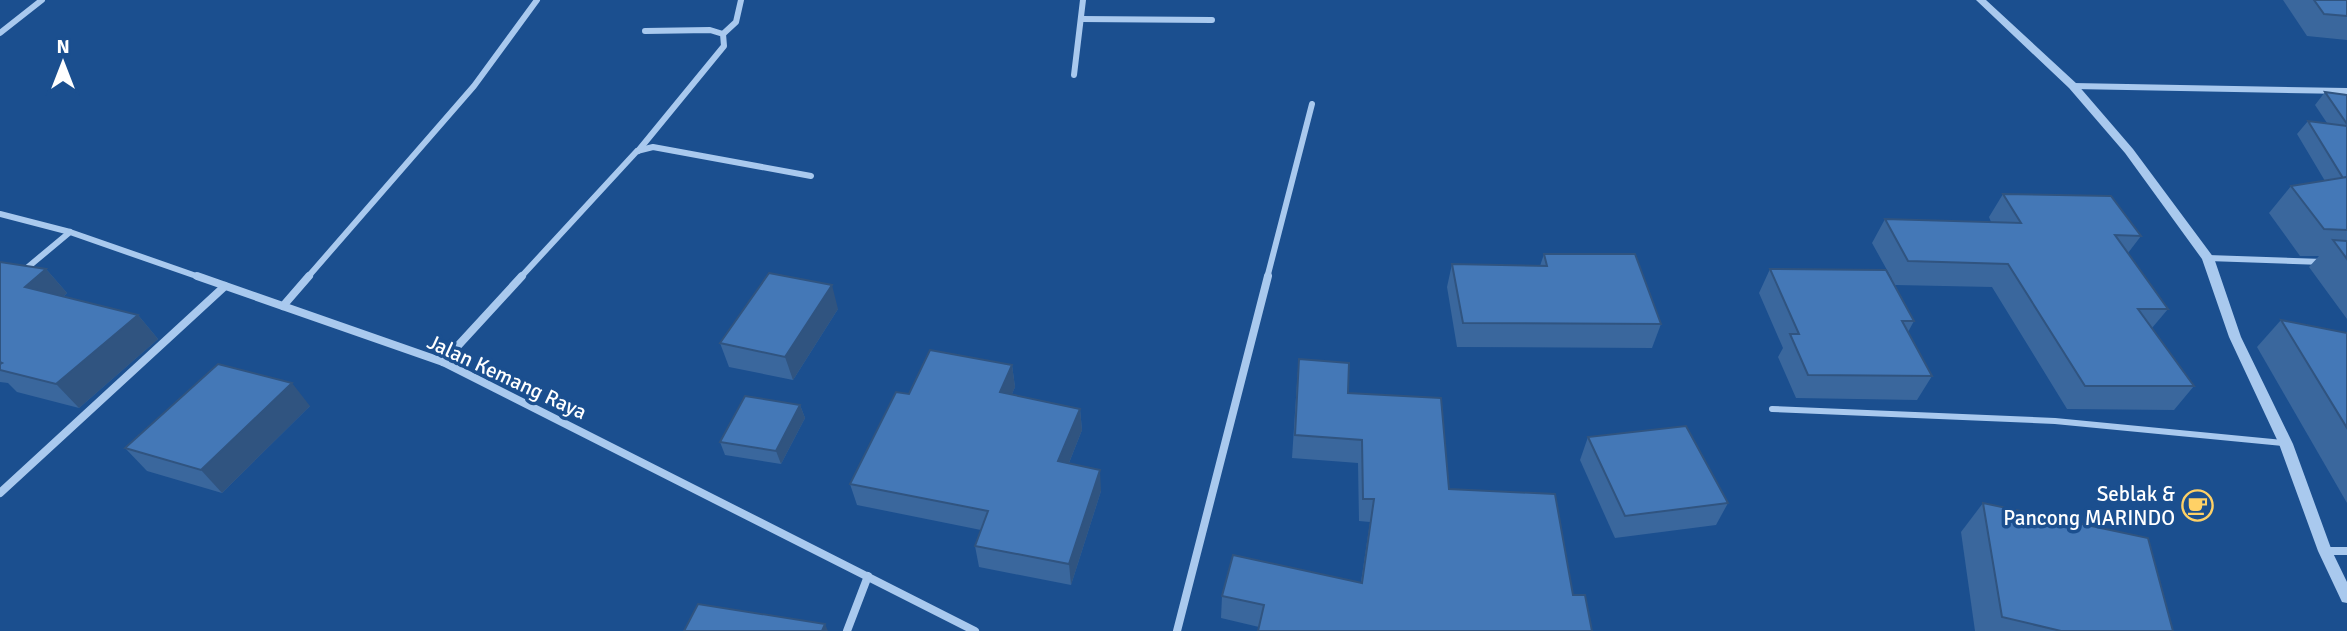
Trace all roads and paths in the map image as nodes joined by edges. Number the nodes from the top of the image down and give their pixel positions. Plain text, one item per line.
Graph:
1 (42, 0) edge
2 (537, 0) edge
3 (741, 0) edge
4 (1083, 0) edge
5 (1981, 0) edge
6 (1081, 19) junction
7 (1212, 20) dead end
8 (645, 31) dead end
9 (0, 33) edge
10 (723, 34) junction
11 (1074, 75) dead end
12 (2074, 86) junction
13 (2347, 91) edge
14 (1312, 104) dead end
15 (637, 151) junction
16 (811, 176) dead end
17 (0, 214) edge
18 (70, 232) junction
19 (2208, 258) junction
20 (2333, 263) edge
21 (20, 274) edge
22 (225, 286) junction
23 (283, 306) junction
24 (443, 362) junction
25 (1772, 409) dead end
26 (2286, 444) junction
27 (0, 493) edge
28 (2325, 551) junction
29 (2347, 551) edge
30 (868, 576) junction
31 (2347, 597) edge
32 (847, 631) edge
33 (975, 631) edge
34 (1177, 631) edge

1 - 9 street
2 - 23 street
3 - 10 street
4 - 6 street
5 - 12 street
6 - 7 street
6 - 11 street
8 - 10 street
10 - 15 street
12 - 13 street
12 - 19 street
14 - 34 street
15 - 16 street
15 - 24 street
17 - 18 street, Jalan Kemang Raya
18 - 21 street
18 - 22 street, Jalan Kemang Raya
19 - 20 street
19 - 26 street
22 - 23 street, Jalan Kemang Raya
22 - 27 street
23 - 24 street, Jalan Kemang Raya
24 - 30 street, Jalan Kemang Raya
25 - 26 lane
26 - 28 street
28 - 29 street
28 - 31 street
30 - 32 street
30 - 33 street, Jalan Kemang Raya

